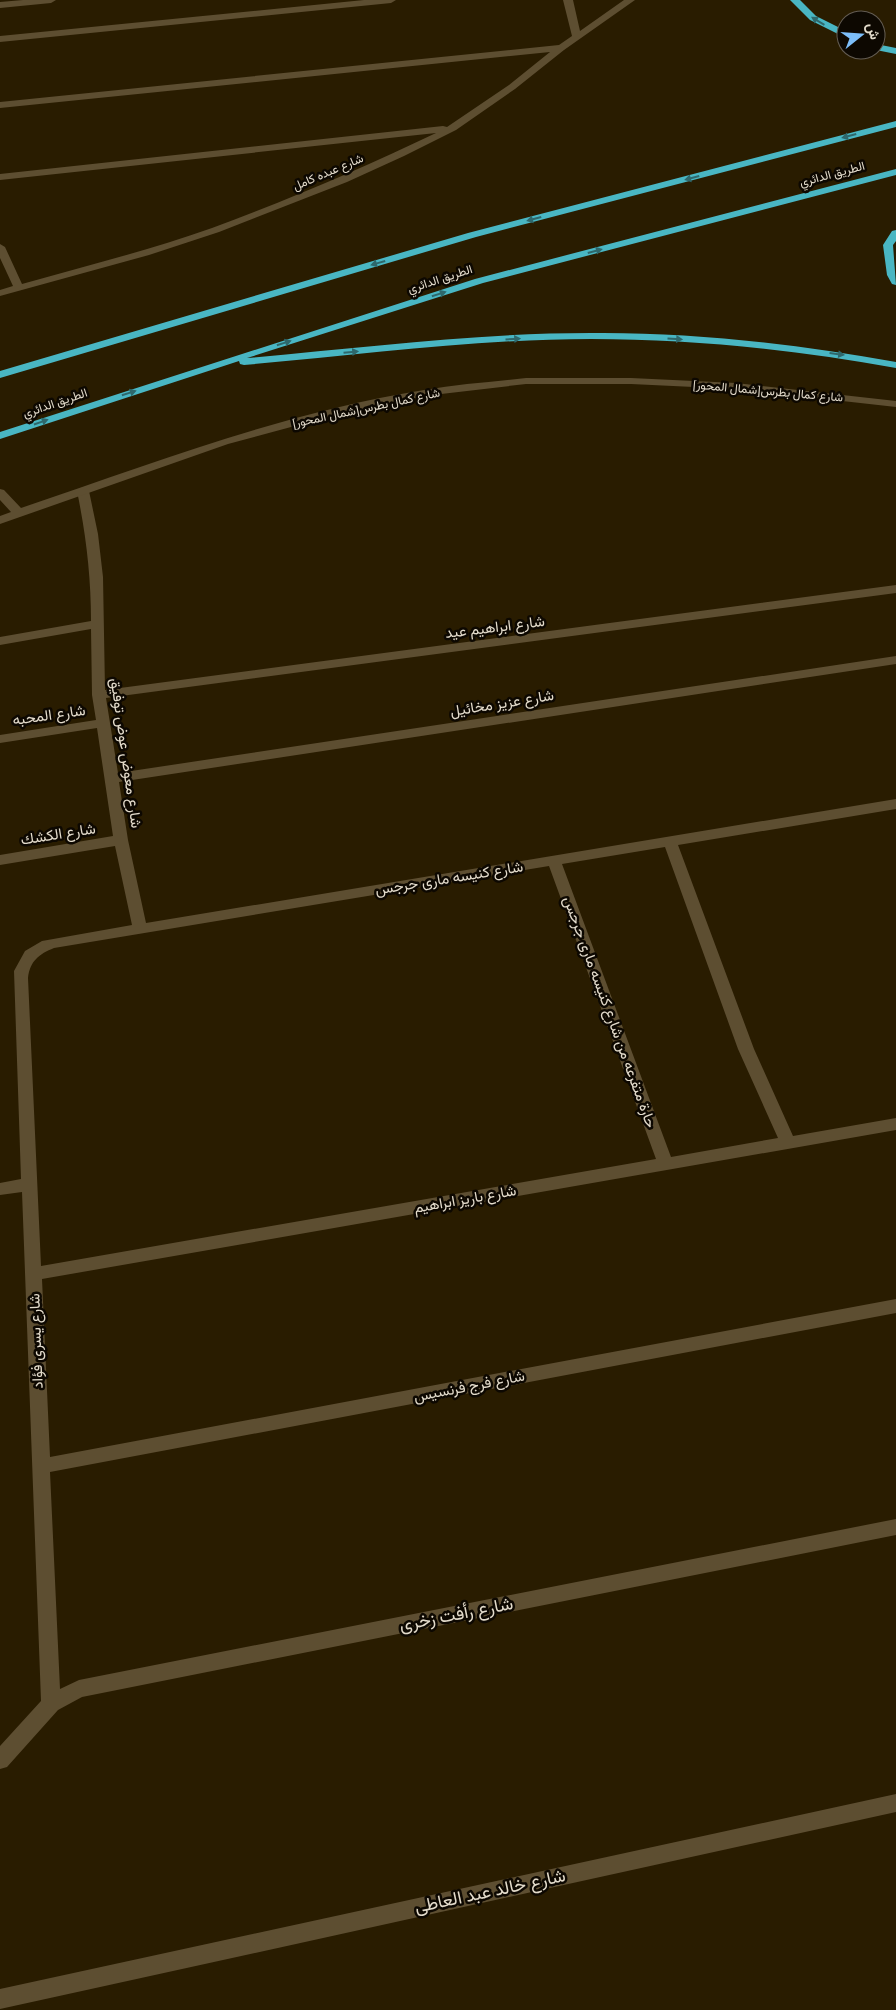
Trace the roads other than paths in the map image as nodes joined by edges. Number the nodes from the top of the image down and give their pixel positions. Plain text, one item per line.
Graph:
1 (51, 0) edge
2 (392, 0) edge
3 (568, 0) edge
4 (630, 0) edge
5 (795, 0) edge
6 (0, 5) edge
7 (836, 30) edge
8 (577, 37) junction
9 (0, 38) edge
10 (561, 48) junction
11 (0, 106) edge
12 (896, 124) edge
13 (453, 128) junction
14 (896, 172) edge
15 (0, 177) edge
16 (896, 234) edge
17 (0, 247) edge
18 (896, 282) edge
19 (19, 288) junction
20 (0, 294) edge
21 (215, 365) junction
22 (896, 365) edge
23 (0, 376) edge
24 (896, 404) edge
25 (0, 436) edge
26 (83, 491) junction
27 (0, 493) edge
28 (20, 513) junction
29 (0, 520) edge
30 (896, 589) edge
31 (97, 624) junction
32 (0, 640) edge
33 (896, 660) edge
34 (99, 695) junction
35 (103, 723) junction
36 (0, 739) edge
37 (113, 778) junction
38 (896, 804) edge
39 (122, 840) junction
40 (670, 841) junction
41 (0, 860) edge
42 (554, 861) junction
43 (140, 928) junction
44 (21, 978) joint
45 (896, 1124) edge
46 (788, 1142) junction
47 (666, 1164) junction
48 (29, 1184) junction
49 (0, 1189) edge
50 (33, 1274) junction
51 (896, 1306) edge
52 (41, 1466) junction
53 (896, 1527) edge
54 (51, 1704) junction
55 (0, 1760) edge
56 (896, 1802) edge
57 (0, 1999) edge

1 - 6 street
2 - 9 street
3 - 8 street
4 - 8 street, شارع عبده كامل
7 -> 5 highway
8 - 10 street, شارع عبده كامل
10 - 11 street
10 - 13 street, شارع عبده كامل
12 -> 23 highway
13 - 15 street
13 - 19 street, شارع عبده كامل
21 -> 14 highway, الطريق الدائري
16 - 18 highway
17 - 19 street
19 - 20 street, شارع عبده كامل
21 -> 22 highway
25 -> 21 highway, الطريق الدائري
24 - 26 street, شارع كمال بطرس[شمال المحور]
26 - 28 street, شارع كمال بطرس[شمال المحور]
26 - 31 street, شارع معوض عوض توفيق
27 - 28 street
28 - 29 street, شارع كمال بطرس[شمال المحور]
30 - 34 street, شارع ابراهيم عيد
31 - 32 street
31 - 34 street, شارع معوض عوض توفيق
33 - 37 street, شارع عزيز مخائيل
34 - 35 street, شارع معوض عوض توفيق
35 - 36 street, شارع المحبه
35 - 37 street, شارع معوض عوض توفيق
37 - 39 street, شارع معوض عوض توفيق
38 - 40 street, شارع كنيسه مارى جرجس
39 - 41 street, شارع الكشك
39 - 43 street, شارع معوض عوض توفيق
40 - 42 street, شارع كنيسه مارى جرجس
40 - 46 street
42 - 43 street, شارع كنيسه مارى جرجس
42 - 47 street, حارة متفرعه من شارع كنيسه مارى جرجس
43 - 44 street, شارع كنيسه مارى جرجس
44 - 48 street, شارع يسرى فؤاد
45 - 46 street, شارع باريز ابراهيم
46 - 47 street, شارع باريز ابراهيم
47 - 50 street, شارع باريز ابراهيم
48 - 49 street
48 - 50 street, شارع يسرى فؤاد
50 - 52 street, شارع يسرى فؤاد
51 - 52 street, شارع فرج فرنسيس
52 - 54 street, شارع يسرى فؤاد
53 - 54 street, شارع رأفت زخرى
54 - 55 street, شارع رأفت زخرى
56 - 57 street, شارع خالد عبد العاطى

